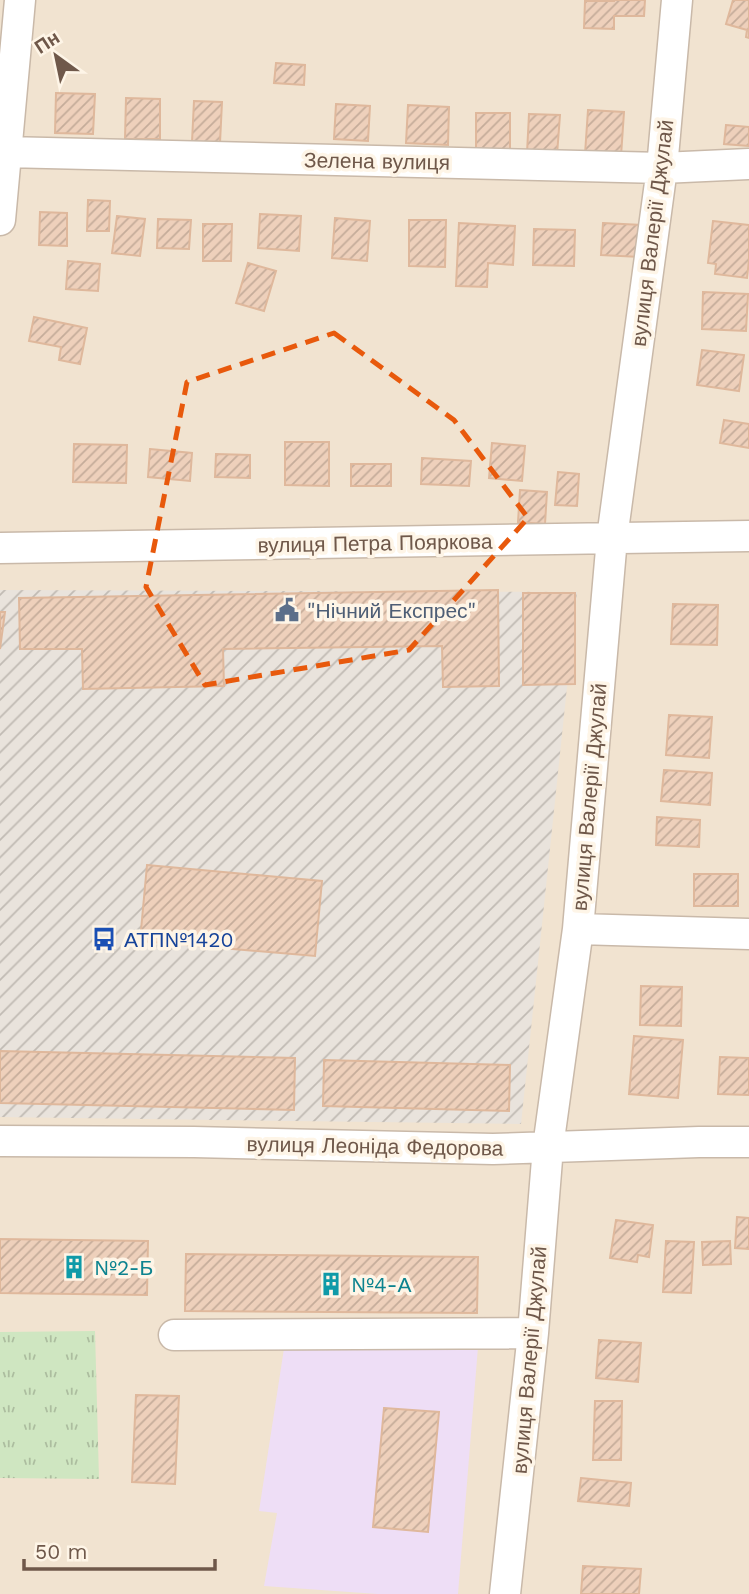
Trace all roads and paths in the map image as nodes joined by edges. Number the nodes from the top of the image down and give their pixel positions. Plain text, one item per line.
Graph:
1 (20, 0) edge
2 (677, 0) edge
3 (5, 152) junction
4 (749, 164) edge
5 (662, 168) junction
6 (0, 220) edge
7 (749, 536) edge
8 (612, 538) junction
9 (0, 548) edge
10 (578, 929) junction
11 (749, 934) edge
12 (0, 1141) edge
13 (749, 1142) edge
14 (548, 1147) junction
15 (533, 1333) junction
16 (174, 1335) dead end
17 (505, 1594) edge

1 - 3 street
2 - 5 street, вулиця Валерії Джулай
3 - 5 street, Зелена вулиця
3 - 6 street
4 - 5 street, Зелена вулиця
5 - 8 street, вулиця Валерії Джулай
7 - 8 street, вулиця Петра Пояркова
8 - 9 street, вулиця Петра Пояркова
8 - 10 street, вулиця Валерії Джулай
10 - 11 street
10 - 14 street, вулиця Валерії Джулай
12 - 14 street, вулиця Леоніда Федорова
13 - 14 street, вулиця Леоніда Федорова
14 - 15 street, вулиця Валерії Джулай
15 - 16 street
15 - 17 street, вулиця Валерії Джулай

